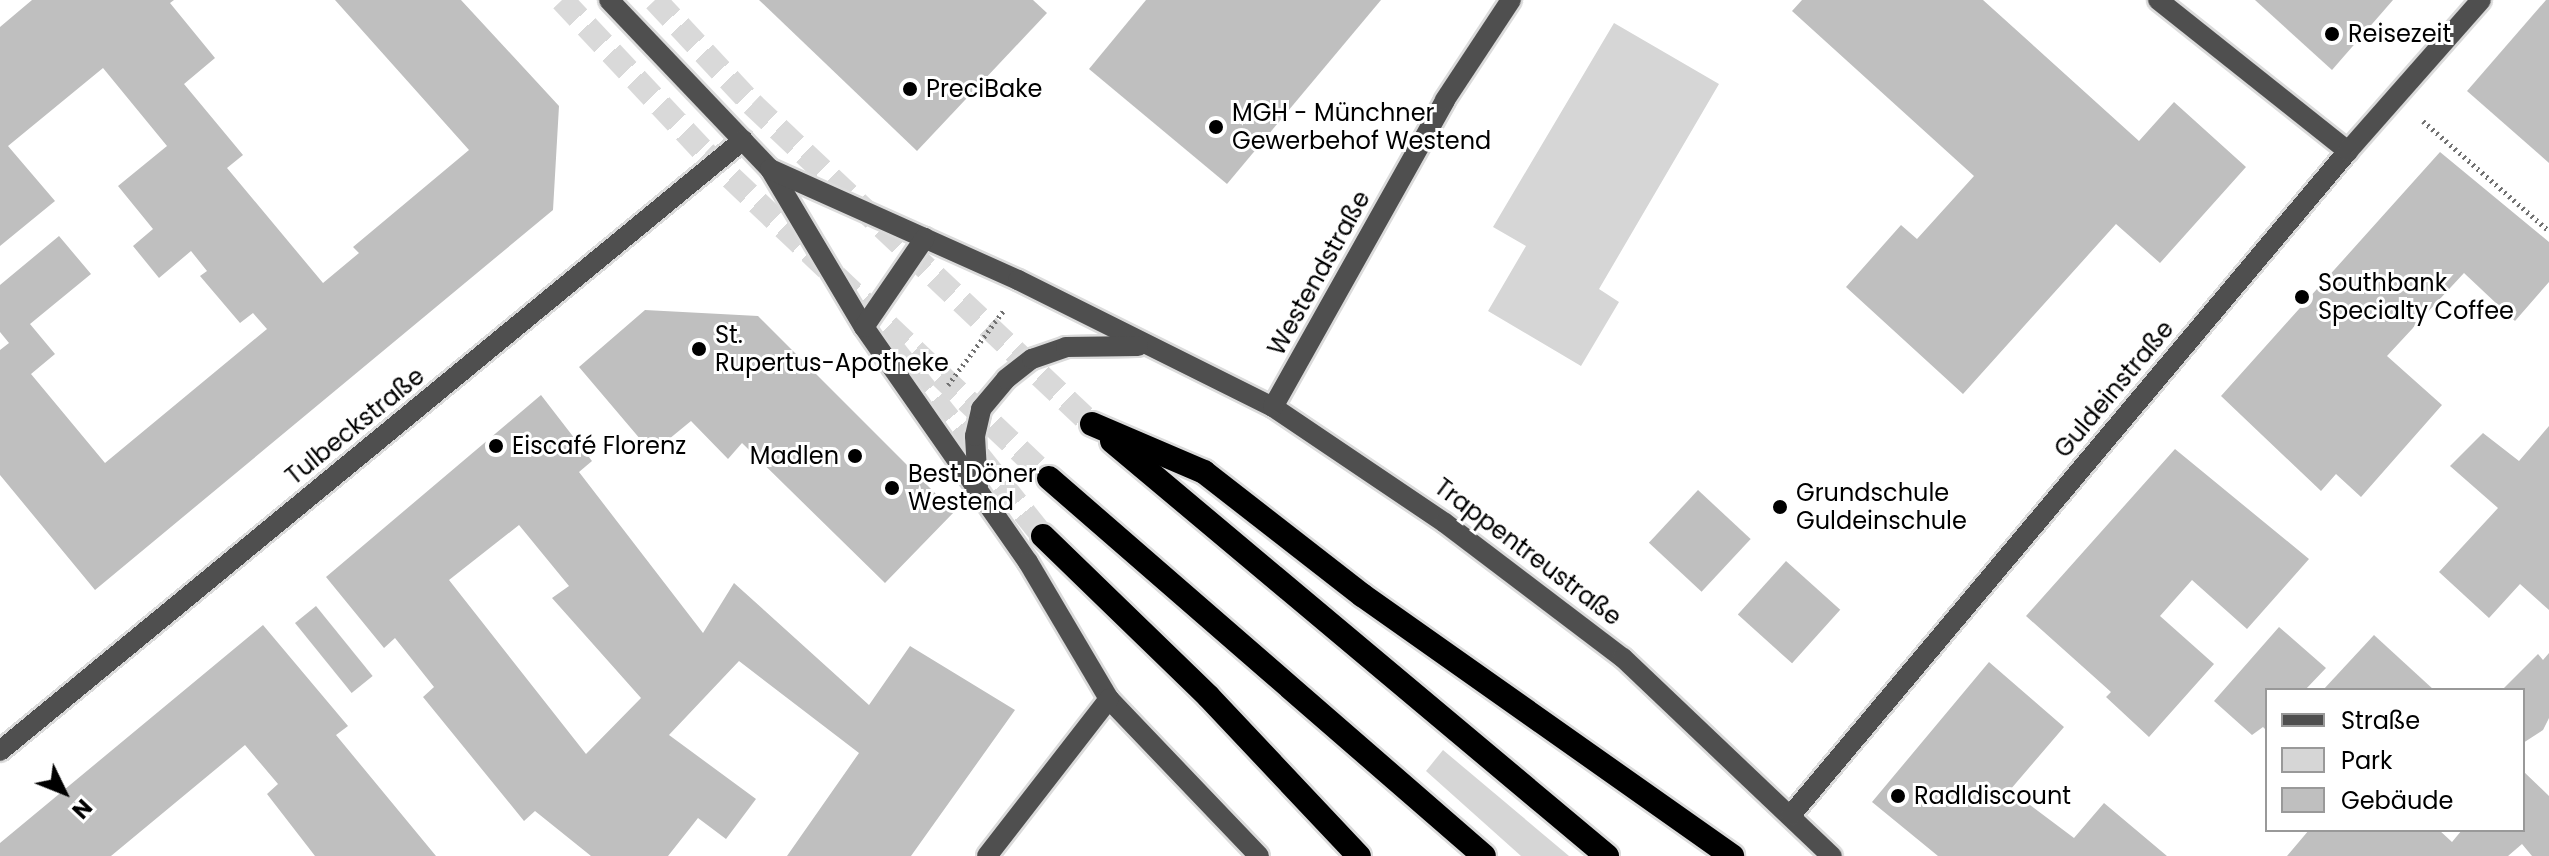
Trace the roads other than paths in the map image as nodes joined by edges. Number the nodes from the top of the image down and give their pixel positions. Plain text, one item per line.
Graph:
1 (609, 0) edge
2 (1511, 0) edge
3 (2158, 0) edge
4 (2481, 0) edge
5 (743, 140) junction
6 (2348, 151) junction
7 (770, 169) junction
8 (925, 238) junction
9 (864, 327) junction
10 (1150, 348) junction
11 (1273, 407) junction
12 (1049, 478) tunnel mouth
13 (978, 488) junction
14 (1043, 536) tunnel mouth
15 (1109, 699) junction
16 (0, 751) edge
17 (1791, 815) junction
18 (987, 856) edge
19 (1259, 856) edge
20 (1359, 856) edge
21 (1484, 856) edge
22 (1607, 856) edge
23 (1732, 856) edge
24 (1832, 856) edge

1 - 5 street, Trappentreustraße
2 - 11 street, Westendstraße
3 - 6 street
4 - 6 street, Guldeinstraße
5 - 7 street, Trappentreustraße
5 - 16 street, Tulbeckstraße
6 - 17 street, Guldeinstraße
7 - 8 street, Trappentreustraße
7 - 9 street, Trappentreustraße
8 - 9 street
8 - 10 street, Trappentreustraße
9 - 13 street, Trappentreustraße
10 - 11 street, Trappentreustraße
10 - 13 street, Trappentreustraße
11 - 17 street, Trappentreustraße
12 - 21 highway
13 - 15 street, Trappentreustraße
14 - 20 highway
15 - 18 street
15 - 19 street, Trappentreustraße
17 - 24 street, Trappentreustraße
22 - 23 highway

